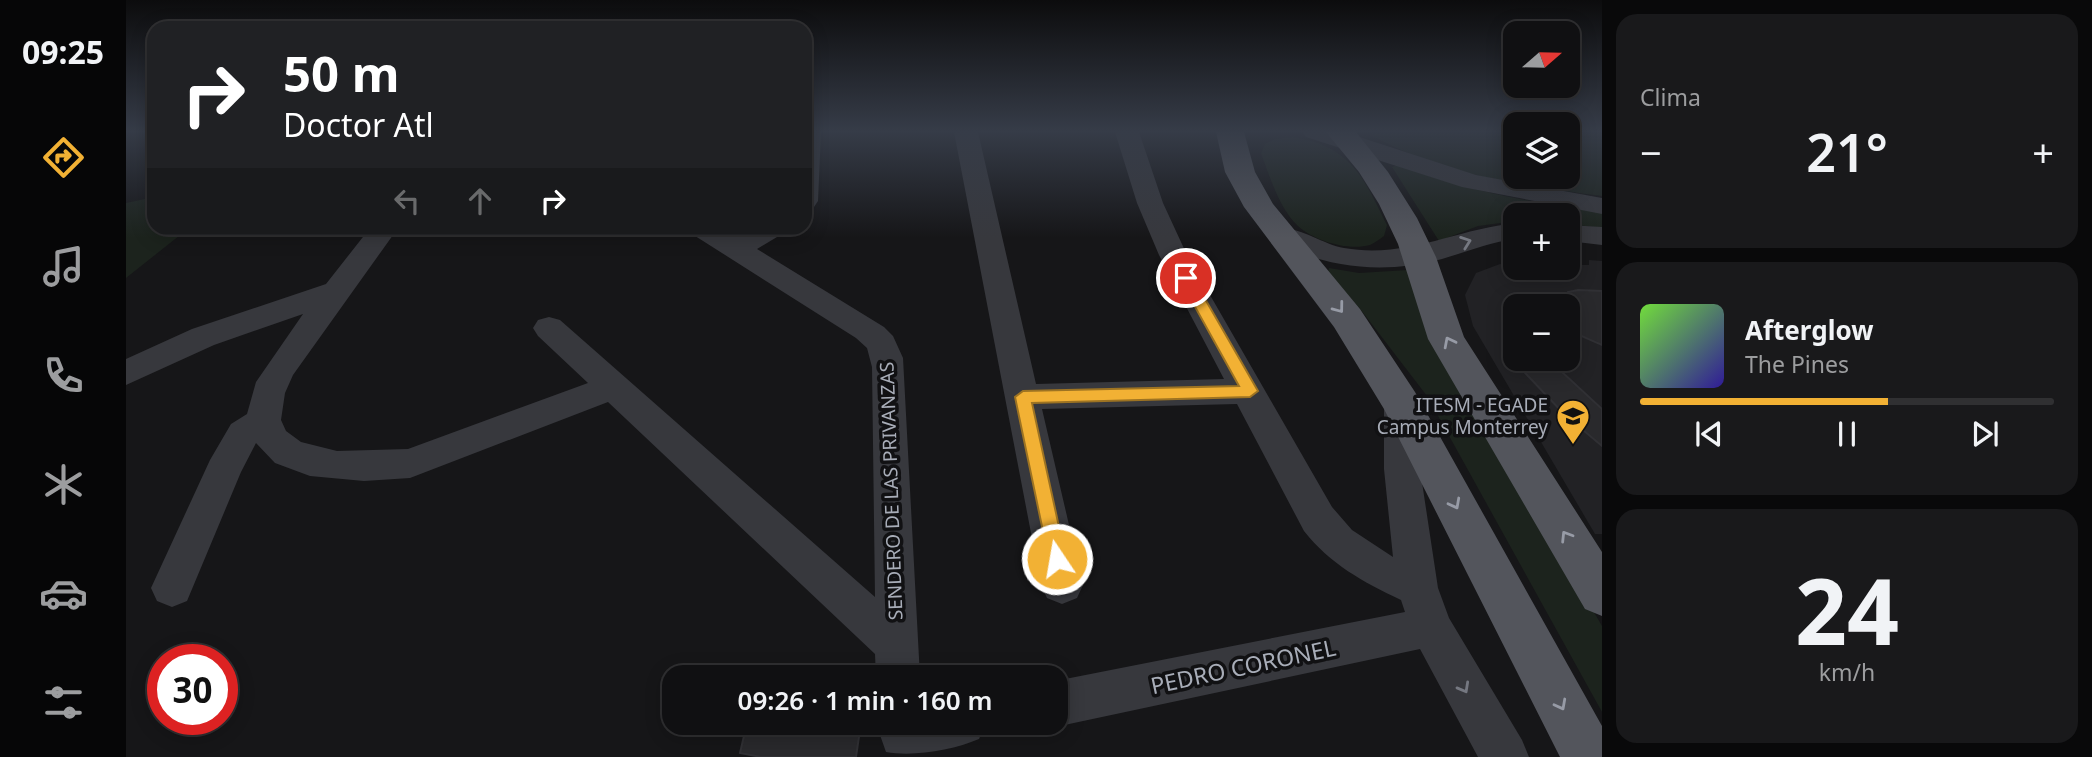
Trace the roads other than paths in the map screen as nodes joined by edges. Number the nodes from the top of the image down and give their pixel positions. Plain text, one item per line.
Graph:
1 (974, 167) edge
2 (1140, 167) edge
3 (1240, 167) edge
4 (1366, 167) edge
5 (1430, 167) edge
6 (1598, 213) edge
7 (1503, 233) edge
8 (1580, 234) edge
9 (379, 235) edge
10 (713, 235) edge
11 (761, 235) edge
12 (1282, 235) junction
13 (1602, 236) edge
14 (738, 250) junction
15 (1418, 255) junction
16 (337, 291) junction
17 (549, 328) dead end
18 (126, 373) edge
19 (613, 387) junction
20 (1250, 391) junction
21 (1023, 397) junction
22 (1401, 402) junction
23 (263, 421) junction
24 (1062, 585) dead end
25 (172, 588) dead end
26 (1602, 594) edge
27 (1424, 608) junction
28 (897, 660) edge
29 (1068, 701) edge
30 (1505, 757) edge
31 (1589, 757) edge

1 - 21 street
2 - 20 street
3 - 12 main road
4 - 15 main road
5 - 6 street
15 -> 7 street
8 - 13 street
9 - 16 street
10 - 14 street
11 - 14 street
12 - 15 street
12 -> 22 main road
14 - 28 street, SENDERO DE LAS PRIVANZAS
26 -> 15 main road
16 - 18 street
16 - 23 street
17 - 19 street, SENDERO DE LAS PRIVANZAS
19 - 23 street
19 - 28 street, SENDERO DE LAS PRIVANZAS
20 - 21 street
20 - 27 street
21 - 24 street
22 - 27 street
22 -> 31 main road
23 - 25 street
27 - 29 street, PEDRO CORONEL
27 -> 30 street

